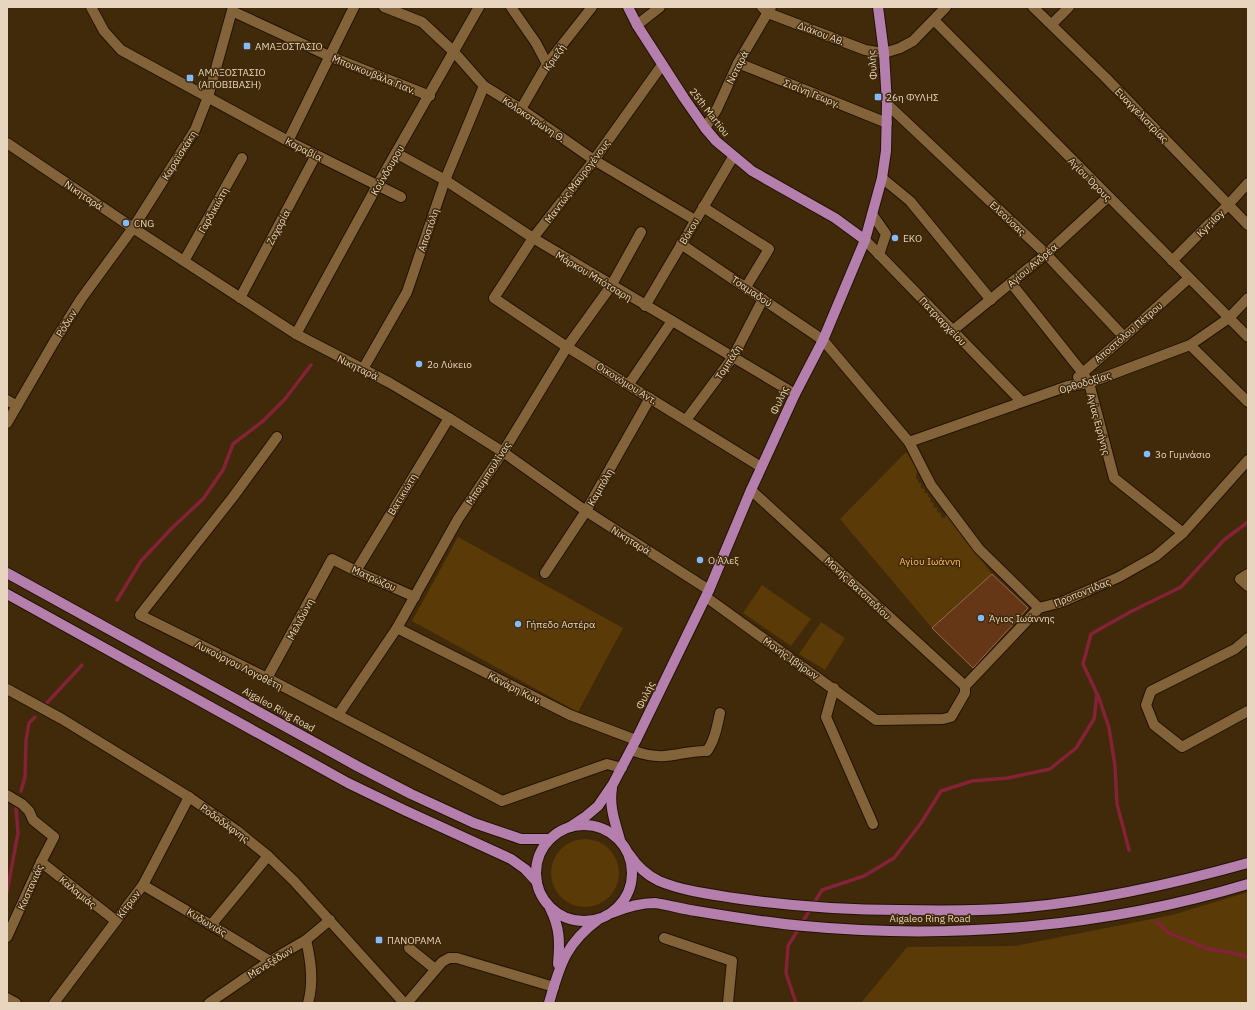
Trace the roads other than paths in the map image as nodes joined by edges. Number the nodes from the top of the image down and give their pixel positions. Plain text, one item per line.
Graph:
1 (91, 7) edge
2 (354, 7) edge
3 (384, 7) edge
4 (479, 7) edge
5 (511, 7) edge
6 (592, 7) edge
7 (628, 7) edge
8 (660, 7) edge
9 (878, 7) edge
10 (946, 7) edge
11 (1033, 7) edge
12 (1069, 7) edge
13 (232, 9) edge
14 (767, 9) edge
15 (934, 20) junction
16 (1052, 24) junction
17 (637, 25) junction
18 (454, 52) junction
19 (884, 53) junction
20 (329, 56) junction
21 (738, 63) junction
22 (547, 64) junction
23 (662, 65) junction
24 (484, 86) junction
25 (430, 96) junction
26 (208, 97) junction
27 (887, 104) junction
28 (521, 109) junction
29 (887, 123) junction
30 (705, 128) junction
31 (288, 141) junction
32 (7, 143) edge
33 (396, 153) junction
34 (316, 155) junction
35 (734, 157) junction
36 (242, 158) dead end
37 (594, 160) junction
38 (882, 178) junction
39 (445, 180) junction
40 (1248, 183) edge
41 (377, 186) junction
42 (401, 197) dead end
43 (1108, 197) junction
44 (1228, 205) junction
45 (703, 207) junction
46 (872, 214) junction
47 (695, 220) junction
48 (1248, 225) edge
49 (133, 228) junction
50 (641, 232) dead end
51 (533, 238) junction
52 (865, 240) junction
53 (680, 244) junction
54 (1046, 254) junction
55 (879, 255) junction
56 (184, 261) junction
57 (1172, 261) junction
58 (1189, 278) junction
59 (1011, 283) junction
60 (611, 286) junction
61 (746, 287) junction
62 (240, 298) junction
63 (494, 298) joint
64 (763, 298) junction
65 (1248, 298) edge
66 (991, 300) junction
67 (645, 306) junction
68 (1229, 318) junction
69 (672, 321) junction
70 (952, 331) junction
71 (296, 334) junction
72 (1124, 337) junction
73 (1248, 337) edge
74 (823, 340) junction
75 (1190, 345) junction
76 (567, 347) junction
77 (733, 357) junction
78 (363, 369) junction
79 (1082, 372) junction
80 (1089, 382) junction
81 (629, 384) junction
82 (1068, 386) junction
83 (795, 394) junction
84 (650, 398) junction
85 (7, 400) edge
86 (1022, 402) junction
87 (1248, 402) edge
88 (17, 406) junction
89 (449, 418) junction
90 (686, 420) junction
91 (7, 423) edge
92 (277, 437) dead end
93 (909, 442) junction
94 (503, 452) junction
95 (1248, 460) edge
96 (761, 467) junction
97 (751, 490) junction
98 (586, 511) junction
99 (1183, 533) junction
100 (332, 559) joint
101 (356, 571) junction
102 (7, 573) edge
103 (545, 573) dead end
104 (708, 593) junction
105 (7, 594) edge
106 (415, 597) junction
107 (1039, 608) junction
108 (398, 628) junction
109 (1248, 638) edge
110 (268, 678) junction
111 (965, 686) junction
112 (834, 688) junction
113 (7, 689) edge
114 (1248, 711) edge
115 (720, 713) dead end
116 (338, 715) junction
117 (636, 740) junction
118 (631, 750) junction
119 (622, 768) junction
120 (613, 784) junction
121 (7, 795) edge
122 (189, 797) junction
123 (873, 824) dead end
124 (570, 827) junction
125 (550, 839) junction
126 (620, 840) junction
127 (629, 854) junction
128 (268, 856) junction
129 (41, 862) junction
130 (1248, 863) edge
131 (537, 882) junction
132 (1248, 884) edge
133 (143, 885) junction
134 (548, 905) junction
135 (612, 913) junction
136 (600, 918) junction
137 (330, 920) junction
138 (116, 921) junction
139 (211, 925) junction
140 (7, 937) edge
141 (664, 938) dead end
142 (306, 940) junction
143 (409, 948) dead end
144 (270, 961) junction
145 (435, 969) junction
146 (558, 972) junction
147 (554, 988) junction
148 (7, 998) edge
149 (16, 1003) edge
150 (54, 1003) edge
151 (208, 1003) edge
152 (308, 1003) edge
153 (406, 1003) edge
154 (549, 1003) edge
155 (728, 1003) edge

1 - 26 street, Καραβία
2 - 20 street
3 - 18 street, Κολοκοτρώνη Θ.
4 - 18 street, Κούνδουρου
5 - 22 street
6 - 22 street, Κριεζή
7 - 17 main road, 25th Martiou
8 - 17 street
9 - 19 main road, Φυλής
10 - 15 street
11 - 16 street, Ευαγγελιστρίας
12 - 16 street
13 - 20 street, Μπουκουβάλα Γιαν.
13 - 26 street, Καραϊσκάκη
14 - 19 street, Διάκου Αθ.
14 - 21 street, Νοταρά
15 - 19 street
15 - 43 street, Αγίου Όρους
16 - 44 street, Ευαγγελιστρίας
17 - 23 main road, 25th Martiou
18 - 24 street, Κολοκοτρώνη Θ.
18 - 25 street, Κούνδουρου
19 - 27 main road, Φυλής
20 - 25 street, Μπουκουβάλα Γιαν.
20 - 31 street
21 - 29 street, Σισίνη Γεωργ.
21 - 30 street, Νοταρά
22 - 28 street, Κριεζή
23 - 30 main road, 25th Martiou
23 - 37 street, Μαντώς Μαυρογένους
24 - 28 street, Κολοκοτρώνη Θ.
24 - 39 street, Αποστόλη
25 - 33 street, Κούνδουρου
26 - 31 street, Καραβία
26 - 49 street, Καραϊσκάκη
27 - 29 main road, Φυλής
27 - 54 street, Ελεούσας
28 - 37 street, Κολοκοτρώνη Θ.
29 - 38 main road, Φυλής
30 - 35 main road, 25th Martiou
31 - 34 street, Καραβία
32 - 49 street, Νικηταρά
33 - 39 street, Μάρκου Μπότσαρη
33 - 41 street, Κούνδουρου
34 - 41 street, Καραβία
34 - 62 street, Ζαχαρία
35 - 45 street, Βόκου
35 - 52 main road, 25th Martiou
36 - 56 street, Γαρδικιώτη
37 - 47 street, Κολοκοτρώνη Θ.
37 - 51 street, Μαντώς Μαυρογένους
38 - 46 main road, Φυλής
38 - 66 street
39 - 51 street, Μάρκου Μπότσαρη
39 - 78 street, Αποστόλη
40 - 44 street, Kyr;iloy
41 - 42 street, Καραβία
41 - 71 street, Κούνδουρου
43 - 54 street, Αγίου Ανδρέα
43 - 57 street, Αγίου Όρους
44 - 48 street, Ευαγγελιστρίας
44 - 57 street, Kyr;iloy
45 - 47 street, Βόκου
45 - 61 street
46 - 52 main road, Φυλής
46 - 55 street
47 - 53 street, Βόκου
49 - 56 street, Νικηταρά
49 - 88 street, Ρόδων
50 - 60 street, Μπουμπουλίνας
51 - 60 street, Μάρκου Μπότσαρη
51 - 63 street, Μαντώς Μαυρογένους
52 - 55 street, Πατριαρχείου
52 - 74 main road, Φυλής
53 - 61 street, Τσαμαδού
53 - 67 street, Βόκου
54 - 59 street, Αγίου Ανδρέα
54 - 72 street, Ελεούσας
55 - 70 street, Πατριαρχείου
56 - 62 street, Νικηταρά
57 - 58 street, Αγίου Όρους
58 - 68 street, Αγίου Όρους
58 - 72 street, Αποστόλου Πέτρου
59 - 66 street, Αγίου Ανδρέα
59 - 79 street, Αγίας Ειρήνης
60 - 67 street, Μάρκου Μπότσαρη
60 - 76 street, Μπουμπουλίνας
61 - 64 street, Τσαμαδού
62 - 71 street, Νικηταρά
63 - 76 street, Οικονόμου Αντ.
64 - 74 street, Τσαμαδού
64 - 77 street, Τομπάζη
65 - 68 street, Ορθοδοξίας
66 - 70 street, Αγίου Ανδρέα
67 - 69 street, Μάρκου Μπότσαρη
68 - 73 street, Αγίου Όρους
68 - 75 street, Ορθοδοξίας
69 - 77 street, Μάρκου Μπότσαρη
69 - 81 street
70 - 86 street, Πατριαρχείου
71 - 78 street, Νικηταρά
72 - 79 street, Αποστόλου Πέτρου
74 - 83 main road, Φυλής
74 - 93 street
75 - 80 street, Ορθοδοξίας
75 - 87 street
76 - 81 street, Οικονόμου Αντ.
76 - 94 street, Μπουμπουλίνας
77 - 83 street, Μάρκου Μπότσαρη
77 - 90 street, Τομπάζη
78 - 89 street, Νικηταρά
79 - 80 street, Αγίας Ειρήνης
79 - 82 street, Αποστόλου Πέτρου
80 - 82 street, Ορθοδοξίας
80 - 99 street, Αγίας Ειρήνης
81 - 84 street, Οικονόμου Αντ.
82 - 86 street, Ορθοδοξίας
83 - 96 main road, Φυλής
84 - 90 street, Οικονόμου Αντ.
84 - 98 street, Καμπόλη
85 - 88 street
86 - 93 street, Ορθοδοξίας
88 - 91 street, Ρόδων
89 - 94 street, Νικηταρά
89 - 101 street, Βατικιώτη
90 - 96 street, Οικονόμου Αντ.
92 - 110 street, Λυκούργου Λογοθέτη
93 - 107 street
94 - 98 street, Νικηταρά
94 - 106 street, Μπουμπουλίνας
95 - 99 street, Προποντίδας
96 - 97 main road, Φυλής
97 - 104 main road, Φυλής
97 - 111 street, Μονής Βατοπεδίου
98 - 103 street, Καμπόλη
98 - 104 street, Νικηταρά
99 - 107 street, Προποντίδας
100 - 101 street, Ματρώζου
100 - 110 street, Μελιδώνη
101 - 106 street, Ματρώζου
102 - 125 main road, Aigaleo Ring Road
104 - 112 street, Μονής Ιβήρων
104 - 117 main road, Φυλής
105 - 131 main road
106 - 108 street, Μπουμπουλίνας
107 - 111 street
108 - 116 street, Μπουμπουλίνας
108 - 117 street, Κανάρη Κων.
109 - 114 street
110 - 116 street, Λυκούργου Λογοθέτη
111 - 112 street, Μονής Ιβήρων
112 - 123 street
113 - 122 street, Ροδοδάφνης
115 - 118 street
116 - 119 street, Λυκούργου Λογοθέτη
117 - 118 main road, Φυλής
118 - 119 main road, Φυλής
119 - 120 main road, Φυλής
120 - 124 main road, Φυλής
120 - 126 main road, Φυλής
121 - 129 street, Καστανιάς
122 - 128 street, Ροδοδάφνης
122 - 133 street, Κίτρων
124 - 125 main road
124 - 126 main road
125 - 131 main road
126 - 127 main road
127 - 130 main road, Aigaleo Ring Road
127 - 135 main road
128 - 137 street, Ροδοδάφνης
128 - 139 street
129 - 138 street, Καλαμιάς
129 - 140 street, Καστανιάς
131 - 134 main road
132 - 135 main road, Aigaleo Ring Road
133 - 138 street, Κίτρων
133 - 139 street, Κυδωνιάς
134 - 136 main road
134 - 146 main road
135 - 136 main road
136 - 146 main road
137 - 142 street, Μενεξέδων
137 - 153 street, Ροδοδάφνης
138 - 150 street, Κίτρων
139 - 144 street, Κυδωνιάς
141 - 155 street
142 - 144 street, Μενεξέδων
142 - 152 street
143 - 145 street
144 - 151 street, Μενεξέδων
145 - 147 street
145 - 153 street
146 - 147 main road
147 - 154 main road
148 - 149 street

